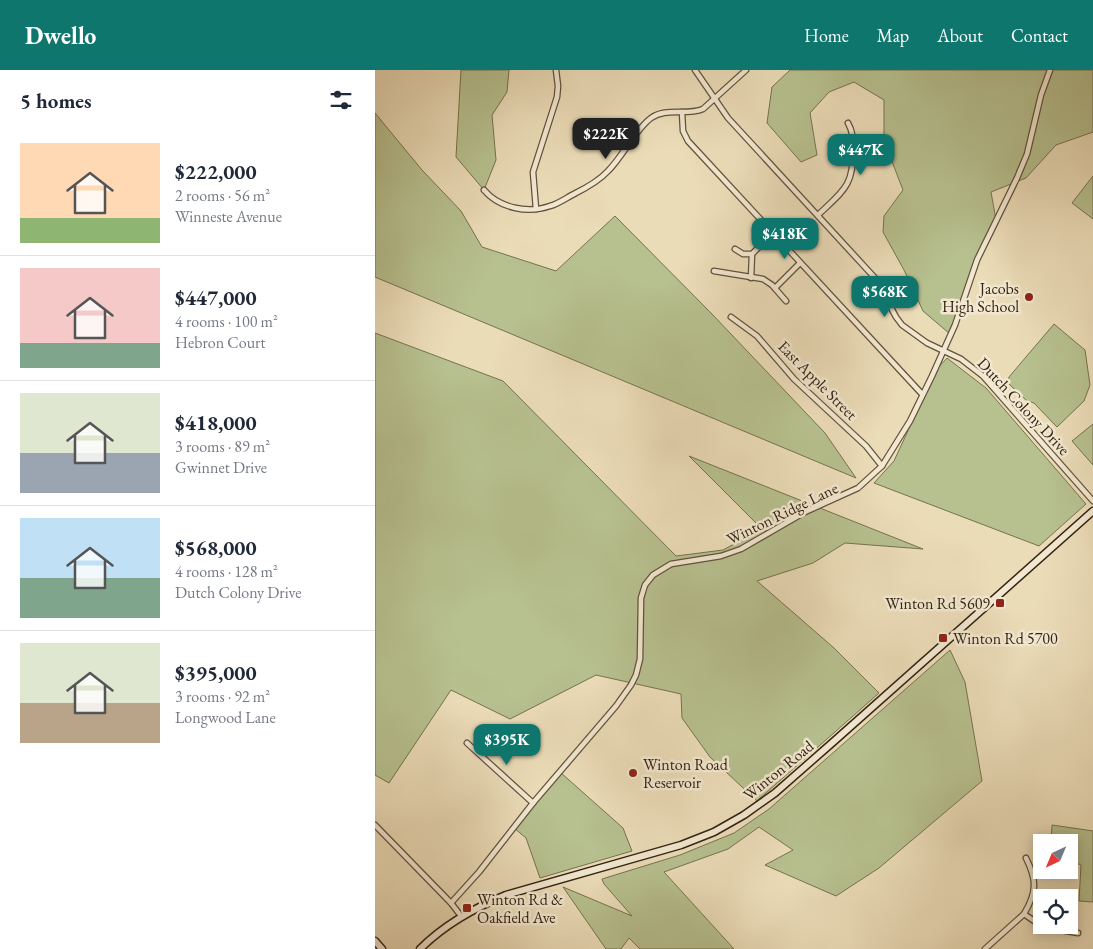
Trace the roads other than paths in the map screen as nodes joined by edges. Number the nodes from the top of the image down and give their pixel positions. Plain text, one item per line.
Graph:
1 (556, 70) edge
2 (695, 70) edge
3 (746, 70) edge
4 (1050, 70) edge
5 (714, 99) junction
6 (682, 112) junction
7 (848, 123) dead end
8 (484, 190) dead end
9 (536, 209) junction
10 (818, 215) junction
11 (773, 233) junction
12 (735, 249) dead end
13 (752, 254) junction
14 (800, 263) junction
15 (714, 270) dead end
16 (751, 278) junction
17 (775, 288) junction
18 (786, 300) dead end
19 (731, 317) dead end
20 (943, 350) junction
21 (922, 394) junction
22 (882, 466) junction
23 (1093, 501) edge
24 (1093, 511) edge
25 (467, 743) dead end
26 (533, 803) junction
27 (375, 825) edge
28 (1026, 858) dead end
29 (451, 903) junction
30 (1025, 914) junction
31 (461, 916) junction
32 (1033, 920) edge
33 (375, 941) edge
34 (381, 949) edge
35 (421, 949) edge
36 (985, 949) edge

1 - 9 street
2 - 5 street, Dutch Colony Drive
3 - 5 street
4 - 20 street, Winton Ridge Lane
5 - 6 street
5 - 10 street, Dutch Colony Drive
6 - 9 street
6 - 11 street
7 - 10 street
8 - 9 street
10 - 20 street, Dutch Colony Drive
11 - 13 street
11 - 14 street
12 - 13 street
13 - 16 street
14 - 17 street
14 - 21 street
15 - 16 street
16 - 17 street
17 - 18 street
19 - 22 street, East Apple Street
20 - 21 street, Winton Ridge Lane
20 - 23 street, Dutch Colony Drive
21 - 22 street, Winton Ridge Lane
22 - 26 street, Winton Ridge Lane
24 - 31 main road, Winton Road
25 - 26 street
26 - 29 street, Winton Ridge Lane
27 - 29 street
28 - 30 street
29 - 31 street
30 - 32 street
30 - 36 street
31 - 35 main road, Winton Road
33 - 34 main road

